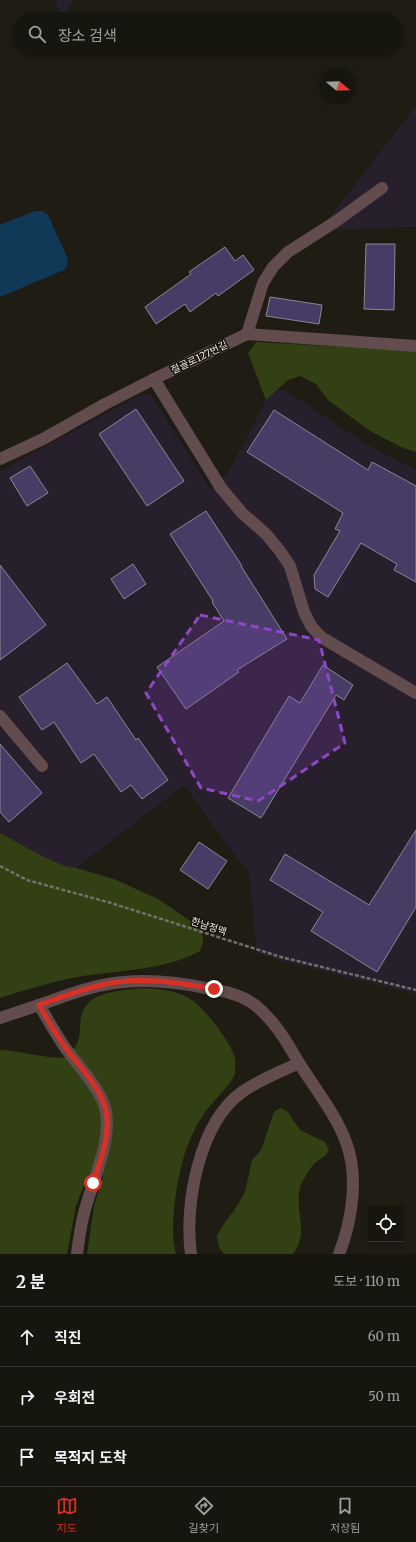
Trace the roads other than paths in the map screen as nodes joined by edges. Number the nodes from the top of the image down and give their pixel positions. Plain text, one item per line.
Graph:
1 (382, 188) dead end
2 (247, 334) junction
3 (416, 346) edge
4 (154, 379) junction
5 (0, 459) edge
6 (416, 693) edge
7 (0, 716) edge
8 (42, 766) dead end
9 (39, 1005) junction
10 (0, 1018) edge
11 (299, 1063) junction
12 (77, 1254) edge
13 (191, 1254) edge
14 (339, 1254) edge

1 - 2 lane
2 - 3 lane, 절골로127번길
2 - 4 lane, 절골로127번길
4 - 5 lane, 절골로127번길
4 - 6 lane
7 - 8 lane
9 - 10 lane
9 - 11 lane
9 - 12 lane
11 - 13 lane
11 - 14 lane

